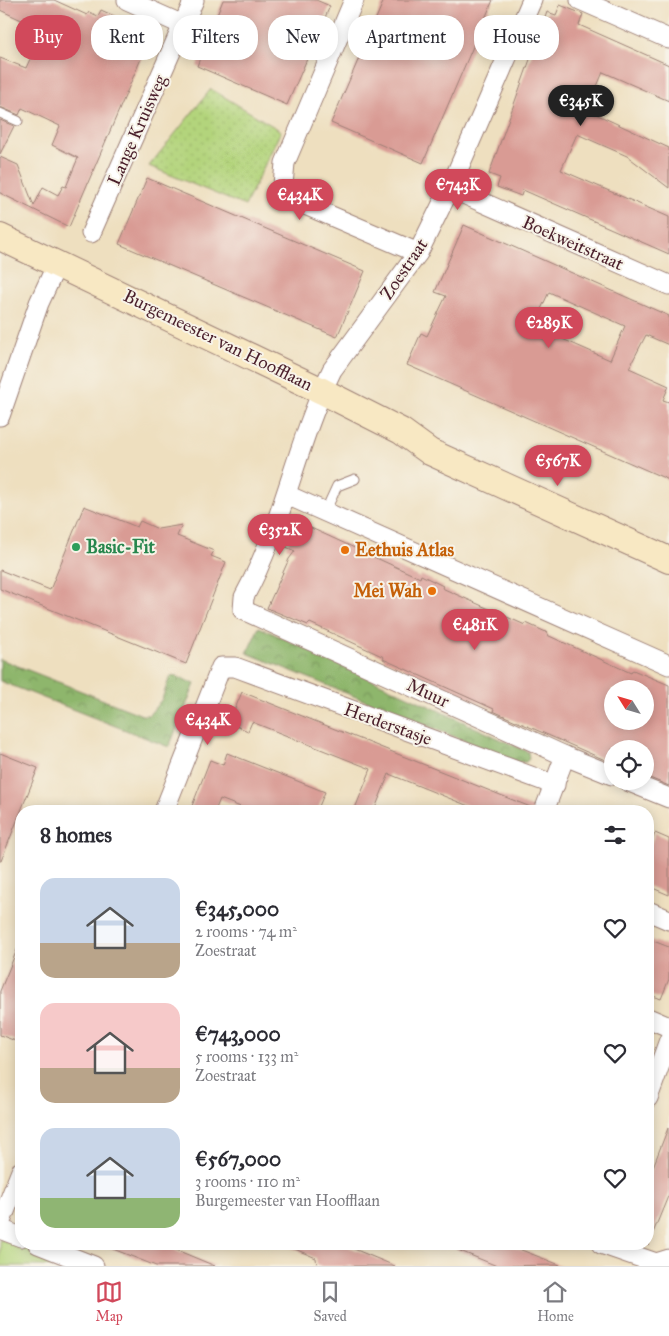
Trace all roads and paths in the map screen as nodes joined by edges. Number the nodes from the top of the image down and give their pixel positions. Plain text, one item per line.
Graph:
1 (127, 0) edge
2 (194, 0) edge
3 (354, 0) edge
4 (532, 0) edge
5 (580, 0) edge
6 (187, 15) edge
7 (173, 21) edge
8 (669, 39) edge
9 (173, 48) edge
10 (0, 113) edge
11 (18, 121) dead end
12 (450, 188) junction
13 (91, 232) dead end
14 (0, 237) edge
15 (0, 253) edge
16 (418, 253) junction
17 (54, 270) junction
18 (669, 285) edge
19 (319, 398) junction
20 (0, 416) edge
21 (355, 478) dead end
22 (286, 496) junction
23 (325, 512) junction
24 (669, 560) edge
25 (243, 610) joint
26 (669, 665) edge
27 (565, 756) junction
28 (604, 772) edge
29 (555, 785) junction
30 (649, 790) edge
31 (669, 798) edge
32 (166, 805) edge
33 (547, 805) edge
34 (654, 914) edge
35 (669, 920) edge
36 (654, 1021) edge
37 (669, 1027) edge
38 (669, 1040) edge
39 (654, 1081) edge
40 (15, 1186) edge
41 (0, 1224) edge
42 (0, 1229) edge
43 (15, 1235) edge
44 (53, 1250) edge
45 (618, 1250) edge
46 (669, 1259) edge
47 (94, 1266) edge

1 - 7 street
2 - 6 street, Lange Kruisweg
3 - 16 street
4 - 12 street, Zoestraat
5 - 8 street
9 - 13 street, Lange Kruisweg
10 - 11 lane
12 - 16 street, Zoestraat
12 - 18 street, Boekweitstraat
14 - 17 main road, Burgemeester van Hoofflaan
15 - 17 main road, Burgemeester van Hoofflaan
16 - 19 street, Zoestraat
17 - 19 main road, Burgemeester van Hoofflaan
17 - 20 street
19 - 22 street, Zoestraat
19 - 24 main road, Burgemeester van Hoofflaan
21 - 23 lane
22 - 23 street
22 - 25 street, Zoestraat
23 - 26 street
25 - 27 street, Muur
27 - 28 street, Muur
27 - 29 street
29 - 32 street, Herderstasje
29 - 33 street
30 - 31 street
34 - 35 street
36 - 37 street
38 - 39 street
40 - 41 street
42 - 43 street
44 - 47 street
45 - 46 street

